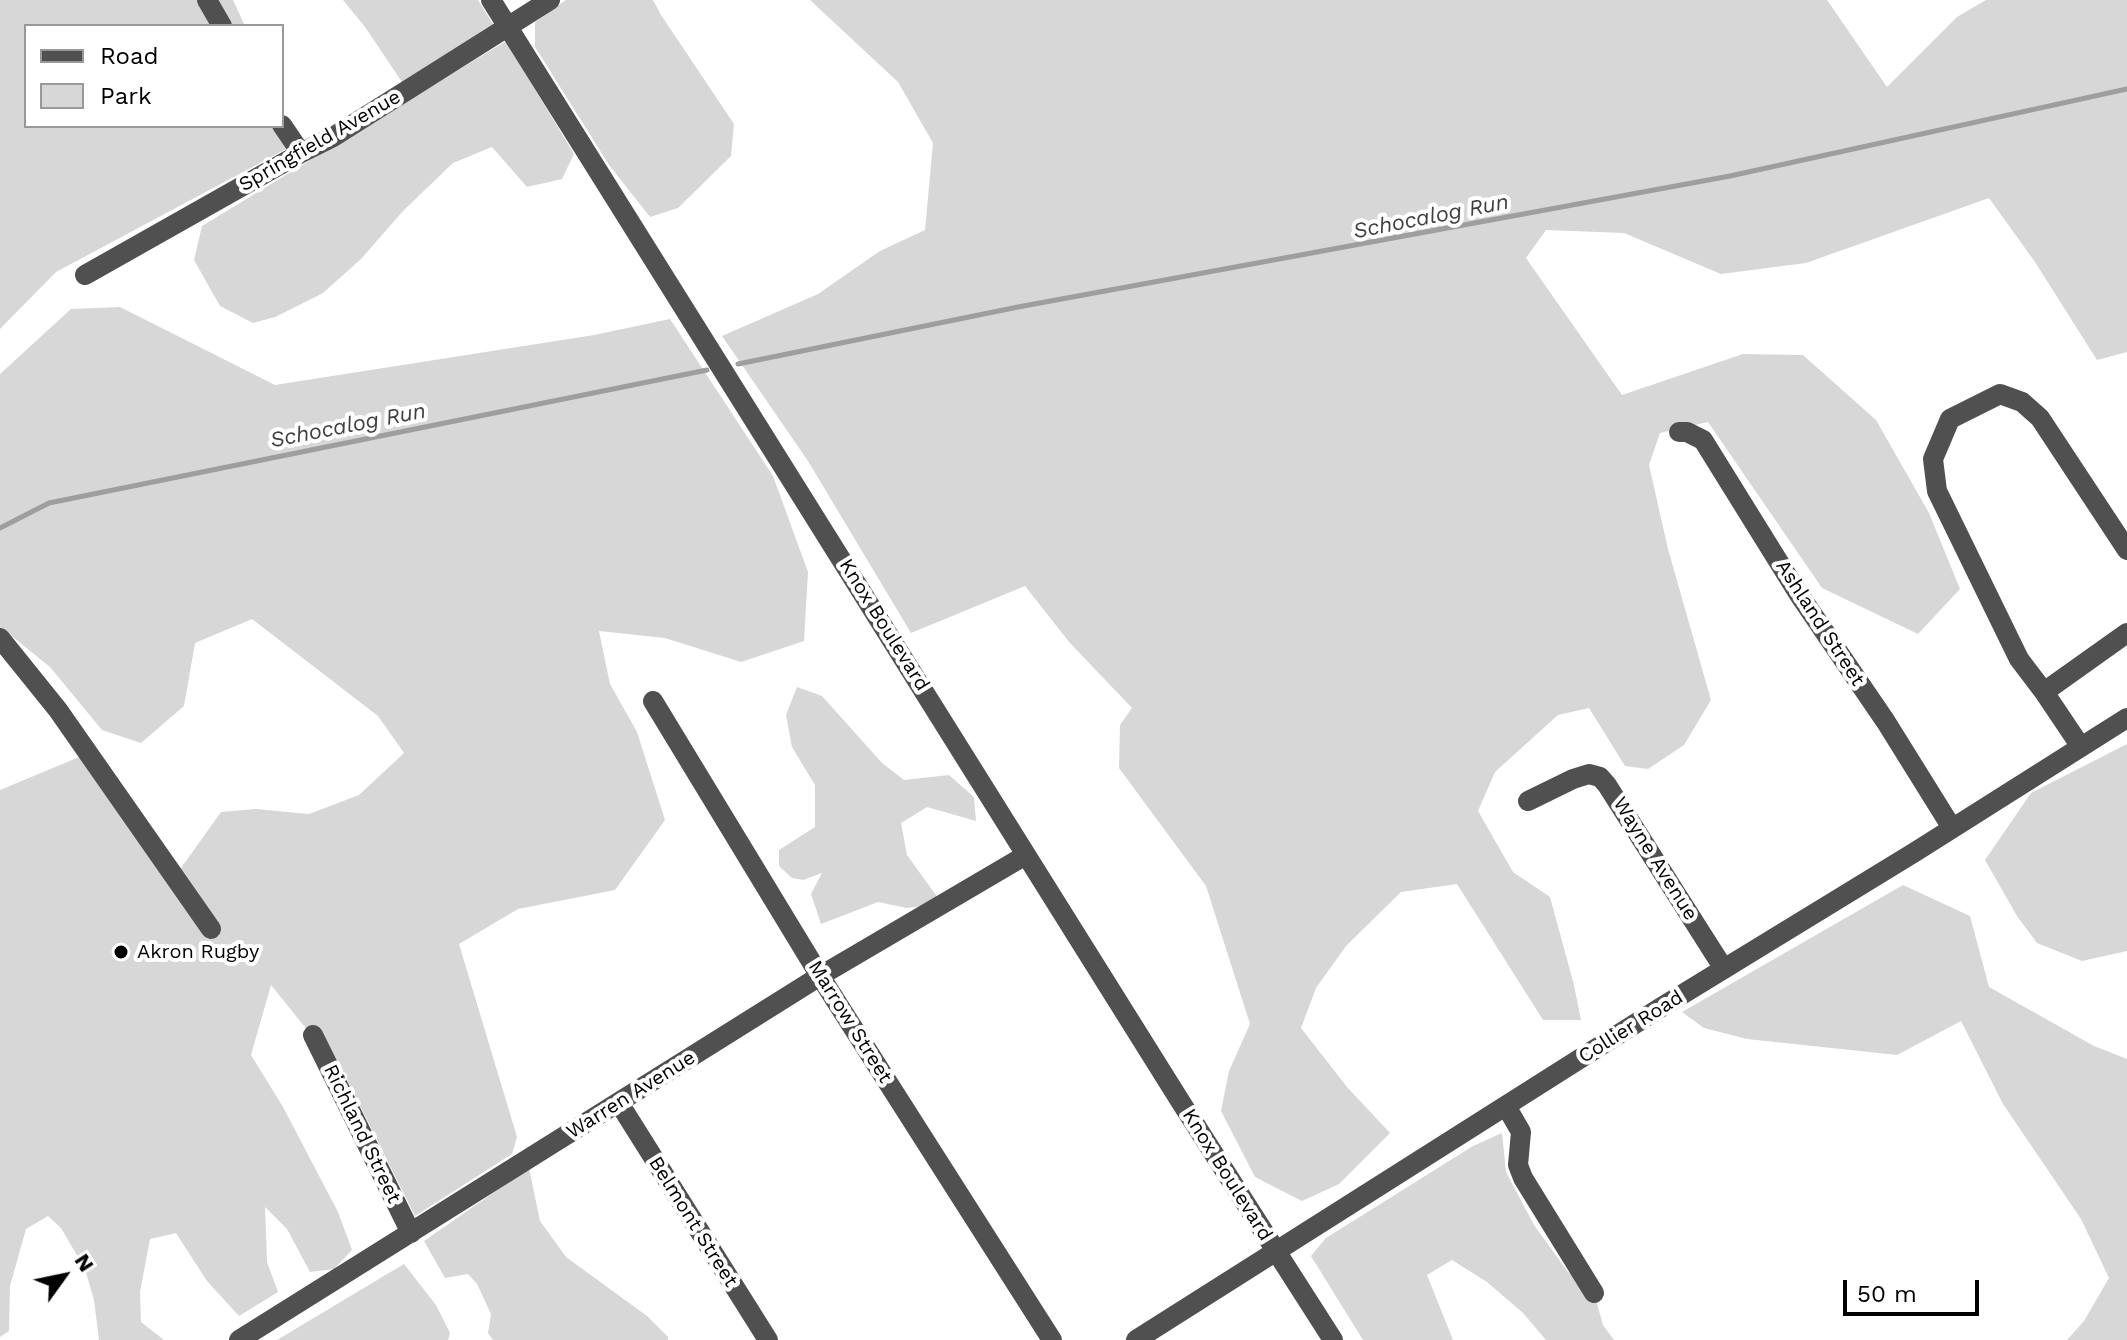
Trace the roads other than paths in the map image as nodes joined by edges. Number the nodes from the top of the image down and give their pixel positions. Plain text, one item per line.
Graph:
1 (207, 0) edge
2 (491, 0) edge
3 (550, 0) edge
4 (221, 24) edge
5 (509, 28) junction
6 (284, 128) edge
7 (301, 153) junction
8 (85, 275) dead end
9 (1679, 432) dead end
10 (2127, 550) edge
11 (2127, 633) edge
12 (0, 638) edge
13 (2044, 692) junction
14 (653, 701) dead end
15 (2127, 718) edge
16 (2081, 747) junction
17 (1528, 801) dead end
18 (1952, 828) junction
19 (1026, 855) junction
20 (211, 929) dead end
21 (1724, 969) junction
22 (820, 976) junction
23 (313, 1035) dead end
24 (619, 1103) junction
25 (1506, 1106) junction
26 (411, 1233) junction
27 (1275, 1252) junction
28 (1594, 1293) dead end
29 (239, 1340) edge
30 (768, 1340) edge
31 (1052, 1340) edge
32 (1136, 1340) edge
33 (1333, 1340) edge

1 - 4 street
2 - 5 street, Knox Boulevard
3 - 5 street, Springfield Avenue
5 - 7 street, Springfield Avenue
5 - 19 street, Knox Boulevard
6 - 7 street
7 - 8 street, Springfield Avenue
9 - 18 street, Ashland Street
10 - 13 street
11 - 13 street
12 - 20 street
13 - 16 street
14 - 22 street, Marrow Street
15 - 16 street, Collier Road
16 - 18 street, Collier Road
17 - 21 street, Wayne Avenue
18 - 21 street, Collier Road
19 - 22 street, Warren Avenue
19 - 27 street, Knox Boulevard
21 - 25 street, Collier Road
22 - 24 street, Warren Avenue
22 - 31 street, Marrow Street
23 - 26 street, Richland Street
24 - 26 street, Warren Avenue
24 - 30 street, Belmont Street
25 - 27 street, Collier Road
25 - 28 street
26 - 29 street, Warren Avenue
27 - 32 street, Collier Road
27 - 33 street, Knox Boulevard

